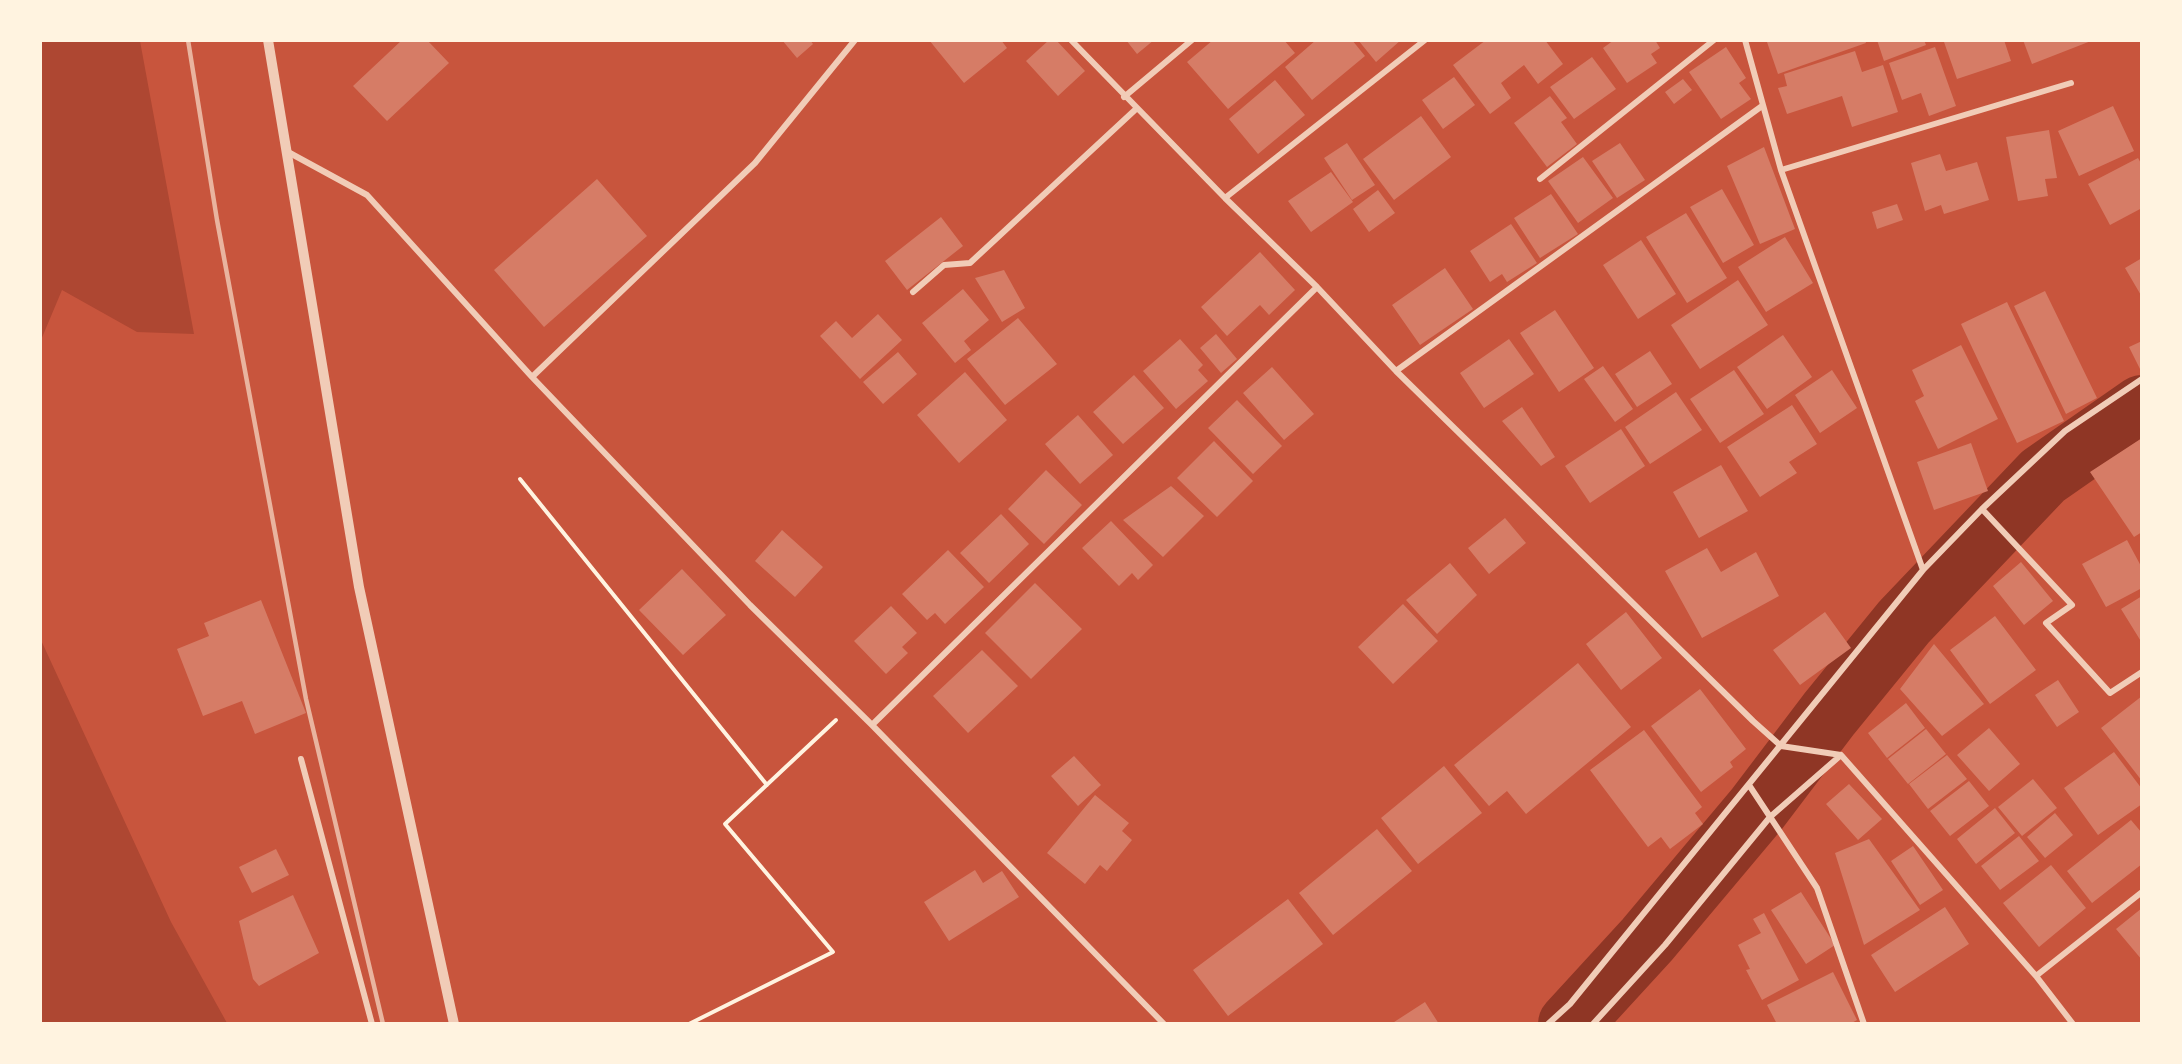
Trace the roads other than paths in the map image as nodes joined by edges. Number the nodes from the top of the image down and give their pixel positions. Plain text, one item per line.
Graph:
1 (268, 40) edge
2 (855, 40) edge
3 (1071, 40) edge
4 (1192, 40) edge
5 (1425, 40) edge
6 (1713, 40) edge
7 (1745, 40) edge
8 (2071, 83) dead end
9 (1124, 97) junction
10 (1762, 106) junction
11 (1136, 109) junction
12 (288, 152) junction
13 (1781, 170) junction
14 (1540, 179) dead end
15 (1225, 198) junction
16 (1317, 287) junction
17 (913, 292) dead end
18 (1396, 371) junction
19 (532, 377) junction
20 (2142, 379) edge
21 (1982, 509) junction
22 (1923, 570) junction
23 (2142, 672) edge
24 (872, 725) junction
25 (1781, 746) junction
26 (1840, 754) junction
27 (301, 759) dead end
28 (1749, 785) junction
29 (1770, 817) junction
30 (2142, 892) edge
31 (2036, 976) junction
32 (372, 1023) edge
33 (454, 1023) edge
34 (1164, 1023) edge
35 (1548, 1023) edge
36 (1593, 1023) edge
37 (1864, 1023) edge
38 (2073, 1023) edge

1 - 12 street
2 - 19 street
3 - 9 street
4 - 9 street
5 - 15 street
6 - 14 street
7 - 10 street
8 - 13 street
9 - 11 street
10 - 13 street
10 - 18 street
11 - 15 street
11 - 17 street
12 - 19 street
12 - 33 street
13 - 22 street
15 - 16 street
16 - 18 street
16 - 24 street
18 - 25 street
19 - 24 street
20 - 21 street
21 - 22 street
21 - 23 street
22 - 25 street
24 - 34 street
25 - 26 street
25 - 28 street
26 - 29 street
26 - 31 street
27 - 32 street
28 - 29 street
28 - 35 street
29 - 36 street
29 - 37 street
30 - 31 street
31 - 38 street

